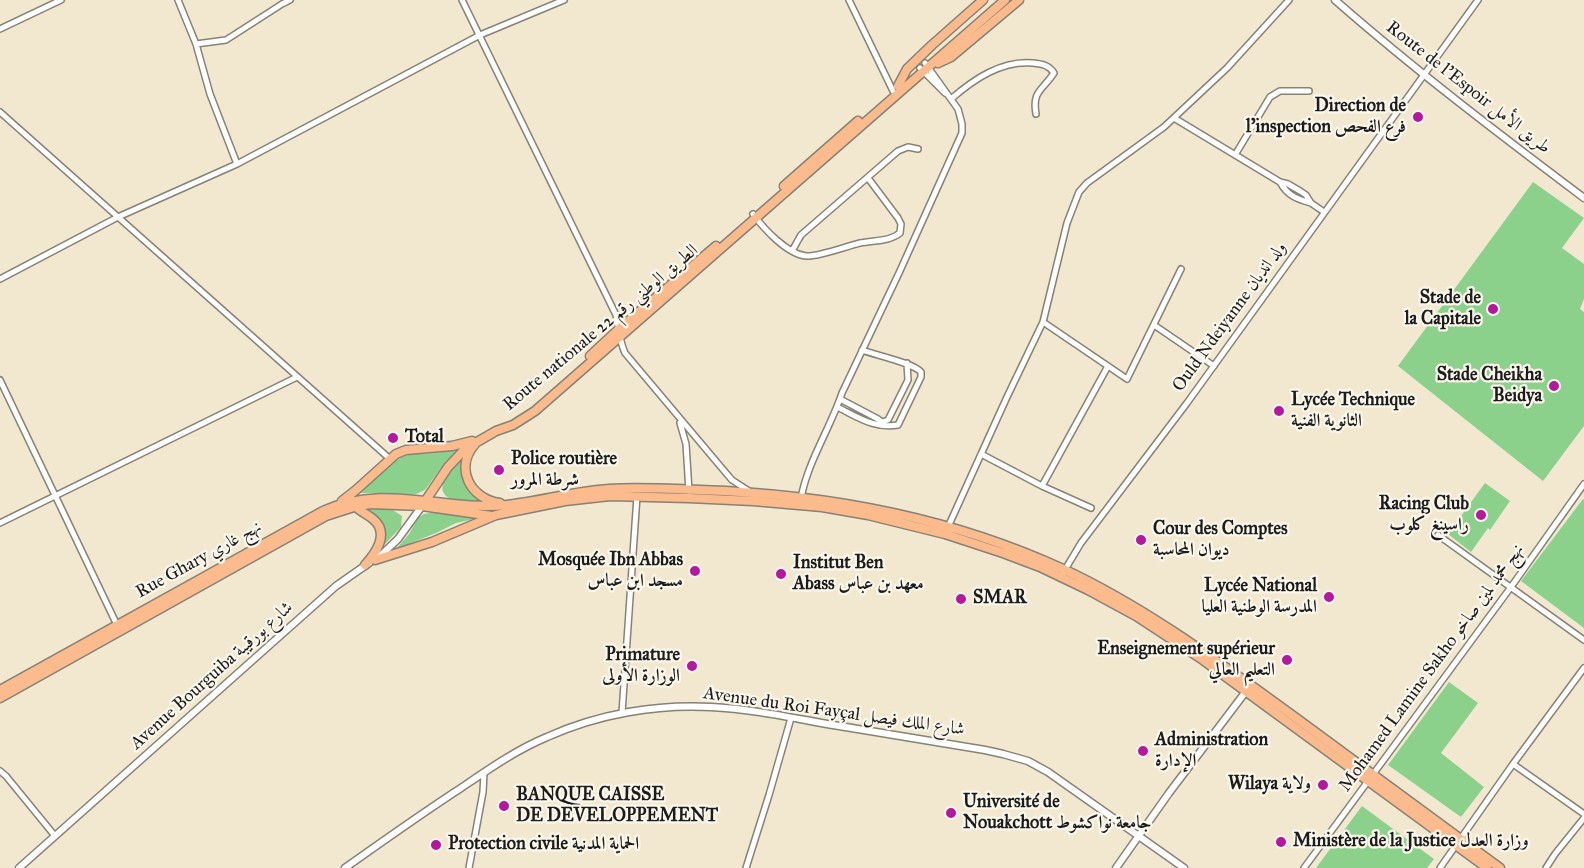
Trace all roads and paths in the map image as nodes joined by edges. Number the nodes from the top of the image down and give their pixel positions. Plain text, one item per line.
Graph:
1 (61, 0) edge
2 (178, 0) edge
3 (290, 0) edge
4 (462, 0) edge
5 (564, 0) edge
6 (849, 0) edge
7 (983, 0) edge
8 (997, 0) edge
9 (1005, 0) edge
10 (1019, 0) edge
11 (1289, 0) edge
12 (1335, 0) edge
13 (1479, 0) edge
14 (0, 29) edge
15 (480, 35) junction
16 (196, 44) junction
17 (925, 67) junction
18 (1424, 75) junction
19 (896, 88) junction
20 (1309, 91) dead end
21 (950, 97) junction
22 (0, 112) edge
23 (1036, 114) dead end
24 (1174, 118) junction
25 (918, 149) dead end
26 (1235, 155) junction
27 (237, 164) junction
28 (868, 178) junction
29 (1584, 198) edge
30 (1324, 212) junction
31 (754, 216) junction
32 (118, 217) junction
33 (792, 251) junction
34 (1181, 269) dead end
35 (0, 279) edge
36 (1043, 322) junction
37 (1154, 325) junction
38 (619, 333) junction
39 (862, 350) junction
40 (908, 363) junction
41 (1108, 366) junction
42 (1214, 366) junction
43 (297, 377) junction
44 (0, 380) edge
45 (840, 399) junction
46 (837, 407) junction
47 (679, 418) junction
48 (882, 422) junction
49 (888, 427) junction
50 (482, 438) junction
51 (981, 454) junction
52 (390, 459) junction
53 (1584, 484) edge
54 (1042, 486) junction
55 (356, 490) junction
56 (637, 492) junction
57 (750, 492) junction
58 (689, 493) junction
59 (56, 496) junction
60 (753, 501) junction
61 (800, 501) junction
62 (354, 503) junction
63 (424, 503) junction
64 (336, 504) junction
65 (509, 505) junction
66 (1091, 508) dead end
67 (492, 516) junction
68 (0, 523) edge
69 (948, 527) junction
70 (1438, 535) dead end
71 (375, 560) junction
72 (365, 565) junction
73 (1063, 573) junction
74 (1511, 587) junction
75 (117, 625) junction
76 (1584, 640) edge
77 (1584, 668) edge
78 (1249, 689) junction
79 (0, 690) edge
80 (0, 698) edge
81 (622, 713) junction
82 (791, 718) junction
83 (1513, 764) junction
84 (1, 771) edge
85 (484, 773) junction
86 (1371, 778) junction
87 (1584, 816) edge
88 (55, 836) junction
89 (1139, 836) junction
90 (1459, 842) junction
91 (348, 867) edge
92 (19, 868) edge
93 (469, 868) edge
94 (746, 868) edge
95 (1116, 868) edge
96 (1184, 868) edge
97 (1305, 868) edge
98 (1440, 868) edge
99 (1487, 868) edge
100 (1500, 868) edge
101 (1546, 868) edge

1 - 14 street
2 - 16 street
3 - 16 street
4 - 15 street
5 - 15 street
6 - 19 street
7 - 19 highway
8 - 17 highway, Route nationale 22 الطريق الوطني رقم
9 - 17 highway, Route nationale 22 الطريق الوطني رقم
10 - 17 highway
11 - 24 street
12 - 18 street, Route de l’Espoir طريق الأمل
13 - 18 street, Ould Ndeiyanne ولد انديان
15 - 27 street
15 - 38 street
16 - 27 street
17 - 19 highway, Route nationale 22 الطريق الوطني رقم
17 - 21 street
17 - 31 highway, Route nationale 22 الطريق الوطني رقم
18 - 29 street, Route de l’Espoir طريق الأمل
18 - 30 street, Ould Ndeiyanne ولد انديان
19 - 31 highway, Route nationale 22 الطريق الوطني رقم
20 - 26 street
21 - 23 street
21 - 39 street
22 - 32 street
24 - 26 street
24 - 36 street
25 - 28 street
26 - 30 street
27 - 32 street
28 - 33 street
28 - 33 street
30 - 42 street, Ould Ndeiyanne ولد انديان
31 - 33 street
31 - 38 highway, Route nationale 22 الطريق الوطني رقم
32 - 35 street
32 - 43 street
34 - 37 street
36 - 41 street
36 - 51 street
37 - 41 street
37 - 42 street
38 - 47 street
38 - 50 highway, Route nationale 22 الطريق الوطني رقم
39 - 40 street
39 - 45 street
40 - 48 street
40 - 49 street
41 - 54 street
42 - 73 street, Ould Ndeiyanne ولد انديان
43 - 52 street
43 - 59 street
44 - 59 street
45 - 46 street
45 - 48 street
46 - 49 street
46 - 61 street
47 - 57 street
47 - 58 street
48 - 49 street
50 - 52 highway
50 - 63 highway
50 - 65 highway
51 - 54 street
51 - 69 street
52 - 55 highway
53 - 74 street, Mohamed Lamine Sakho نهج محمد لمين صاخو
54 - 66 street
55 - 62 highway
55 - 64 highway
56 - 58 highway
56 - 65 highway
56 - 67 highway
56 - 81 street
57 - 58 highway
57 - 60 street
57 - 61 highway
58 - 60 highway
59 - 68 street
59 - 75 street
60 - 61 highway
61 - 69 highway
61 - 73 highway
62 - 63 highway, Rue Ghary نهج غاري
62 - 64 highway, Rue Ghary نهج غاري
62 - 72 highway
62 - 80 highway, Rue Ghary نهج غاري
63 - 65 highway
63 - 67 highway
63 - 71 street, Avenue Bourguiba شارع بورقيبة
64 - 75 highway, Rue Ghary نهج غاري
67 - 71 highway
69 - 73 highway
70 - 74 street
71 - 72 street, Avenue Bourguiba شارع بورقيبة
72 - 88 street, Avenue Bourguiba شارع بورقيبة
73 - 78 highway
74 - 76 street
74 - 86 street, Mohamed Lamine Sakho نهج محمد لمين صاخو
75 - 79 highway, Rue Ghary نهج غاري
77 - 83 street
78 - 86 highway
78 - 89 street
81 - 82 street, Avenue du Roi Fayçal شارع الملك فيصل
81 - 85 street, Avenue du Roi Fayçal شارع الملك فيصل
82 - 89 street, Avenue du Roi Fayçal شارع الملك فيصل
82 - 94 street
83 - 87 street
83 - 90 street
84 - 88 street
85 - 91 street, Avenue du Roi Fayçal شارع الملك فيصل
85 - 93 street
86 - 90 highway
86 - 97 street, Mohamed Lamine Sakho نهج محمد لمين صاخو
87 - 101 street
88 - 92 street, Avenue Bourguiba شارع بورقيبة
89 - 95 street
89 - 96 street, Avenue du Roi Fayçal شارع الملك فيصل
90 - 98 street
90 - 99 highway
90 - 100 highway

